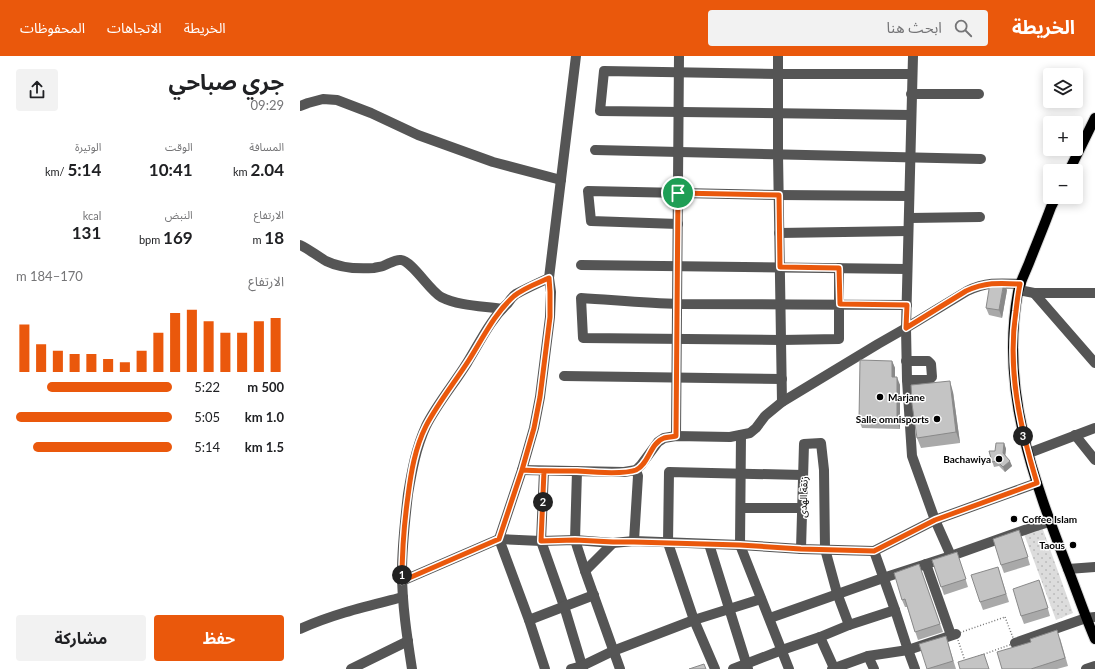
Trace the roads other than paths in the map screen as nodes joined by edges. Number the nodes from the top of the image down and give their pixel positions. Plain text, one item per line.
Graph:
1 (576, 56) edge
2 (679, 56) edge
3 (778, 56) edge
4 (912, 56) edge
5 (679, 72) junction
6 (778, 74) junction
7 (912, 74) junction
8 (911, 94) junction
9 (979, 94) dead end
10 (300, 106) edge
11 (679, 112) junction
12 (778, 113) junction
13 (911, 115) junction
14 (1095, 118) edge
15 (594, 150) dead end
16 (678, 152) junction
17 (778, 154) junction
18 (910, 157) junction
19 (982, 159) dead end
20 (1072, 164) edge
21 (561, 180) junction
22 (678, 193) junction
23 (779, 195) junction
24 (909, 196) junction
25 (1053, 204) edge
26 (980, 217) dead end
27 (909, 218) junction
28 (678, 224) junction
29 (908, 232) junction
30 (779, 233) junction
31 (300, 245) edge
32 (582, 265) dead end
33 (677, 266) junction
34 (780, 267) junction
35 (839, 268) junction
36 (907, 270) junction
37 (549, 278) junction
38 (1020, 287) junction
39 (1034, 293) junction
40 (1095, 293) edge
41 (677, 304) junction
42 (780, 304) junction
43 (840, 304) junction
44 (907, 305) junction
45 (502, 309) junction
46 (906, 328) junction
47 (677, 339) junction
48 (781, 340) junction
49 (1094, 360) edge
50 (906, 361) junction
51 (564, 376) dead end
52 (676, 378) junction
53 (782, 379) junction
54 (907, 380) junction
55 (782, 402) junction
56 (1095, 428) edge
57 (741, 435) junction
58 (1075, 435) junction
59 (676, 436) junction
60 (1028, 453) junction
61 (1095, 460) edge
62 (522, 470) junction
63 (636, 470) junction
64 (544, 471) junction
65 (577, 471) junction
66 (741, 473) junction
67 (803, 475) junction
68 (1037, 483) junction
69 (740, 508) junction
70 (802, 508) junction
71 (935, 520) junction
72 (1049, 522) junction
73 (499, 539) junction
74 (575, 540) junction
75 (541, 541) junction
76 (613, 542) junction
77 (634, 542) junction
78 (668, 543) junction
79 (709, 544) junction
80 (740, 545) junction
81 (801, 549) junction
82 (825, 549) junction
83 (874, 551) junction
84 (951, 556) junction
85 (926, 564) junction
86 (1095, 567) edge
87 (1068, 569) junction
88 (585, 571) junction
89 (883, 578) junction
90 (402, 581) junction
91 (838, 593) junction
92 (594, 595) junction
93 (403, 597) junction
94 (761, 599) junction
95 (564, 606) junction
96 (729, 609) junction
97 (895, 610) junction
98 (770, 618) junction
99 (1091, 618) edge
100 (529, 620) junction
101 (694, 620) junction
102 (849, 625) junction
103 (300, 629) edge
104 (820, 637) junction
105 (1095, 639) edge
106 (408, 641) junction
107 (1016, 643) road end
108 (782, 650) junction
109 (908, 650) junction
110 (613, 651) junction
111 (868, 656) junction
112 (1095, 666) edge
113 (583, 667) edge
114 (747, 667) edge
115 (833, 668) edge
116 (351, 669) edge
117 (412, 669) edge
118 (545, 669) edge
119 (571, 669) edge
120 (620, 669) edge
121 (715, 669) edge
122 (733, 669) edge
123 (789, 669) edge
124 (874, 669) edge
125 (915, 669) edge
126 (1086, 669) edge

1 - 21 street
2 - 5 street
3 - 6 street
4 - 7 street
5 - 6 street
5 - 11 street
5 - 11 street
6 - 7 street
6 - 12 street
7 - 8 street
8 - 9 street
8 - 13 street
10 - 21 street
11 - 12 street
11 - 16 street
12 - 13 street
12 - 17 street
13 - 18 street
14 - 20 main road
15 - 16 street
16 - 17 street
16 - 22 street
17 - 18 street
17 - 23 street
18 - 19 street
18 - 24 street
21 - 37 street
22 - 23 street
22 - 28 street
22 - 28 street
23 - 24 street
23 - 30 street
24 - 27 street
25 - 38 main road
26 - 27 street
27 - 29 street
28 - 33 street
29 - 30 street
29 - 36 street
30 - 34 street
31 - 45 street
32 - 33 street
33 - 34 street
33 - 41 street
34 - 35 street
34 - 42 street
35 - 36 street
35 - 43 street
36 - 44 street
37 - 45 street
37 - 62 street
38 - 39 street
38 - 46 street
38 - 60 main road
39 - 40 street
39 - 49 street
41 - 42 street
41 - 47 street
41 - 47 street
42 - 43 street
42 - 48 street
43 - 44 street
43 - 48 street
44 - 46 street
45 - 90 street
46 - 50 street
46 - 55 street
47 - 48 street
47 - 52 street
48 - 53 street
50 - 54 street
50 - 54 street
51 - 52 street
52 - 53 street
52 - 59 street
53 - 55 street
54 - 71 street
55 - 57 street
56 - 58 street
57 - 59 street
57 - 66 street
58 - 60 street
58 - 61 street
59 - 63 street
60 - 68 main road
62 - 64 street
62 - 73 street
63 - 65 street
63 - 77 street
64 - 65 street
64 - 75 street
65 - 74 street
66 - 67 street
66 - 69 street
66 - 78 street
67 - 70 street, زنقة الهدى
67 - 82 street, زنقة الهدى
68 - 71 street
68 - 72 main road
69 - 70 street
69 - 80 street
70 - 81 street, زنقة الهدى
71 - 83 street
71 - 84 street
72 - 84 street
72 - 87 main road
73 - 75 street
73 - 90 street
73 - 100 street
74 - 75 street
74 - 76 street
74 - 88 street
75 - 95 street
76 - 77 street
76 - 88 street
77 - 78 street
78 - 79 street
78 - 101 street
79 - 80 street
79 - 96 street
80 - 81 street
80 - 94 street
81 - 82 street
82 - 83 street
82 - 91 street
83 - 89 street
84 - 85 street
85 - 89 street
85 - 109 street
86 - 87 street
87 - 99 main road
88 - 92 street
89 - 91 street
89 - 97 street
90 - 93 street
91 - 98 street
91 - 102 street
92 - 95 street
92 - 110 street
93 - 103 street
93 - 106 street
94 - 96 street
94 - 98 street
95 - 100 street
95 - 113 street
96 - 101 street
96 - 114 street
97 - 102 street
97 - 109 street
98 - 108 street
99 - 105 main road
99 - 107 street
100 - 118 street
101 - 110 street
101 - 121 street
102 - 104 street
104 - 108 street
104 - 115 street
106 - 116 street
106 - 117 street
108 - 114 street
108 - 123 street
109 - 111 street
109 - 125 street
110 - 113 street
110 - 120 street
111 - 115 street
111 - 124 street
112 - 126 street
113 - 119 street
114 - 122 street

